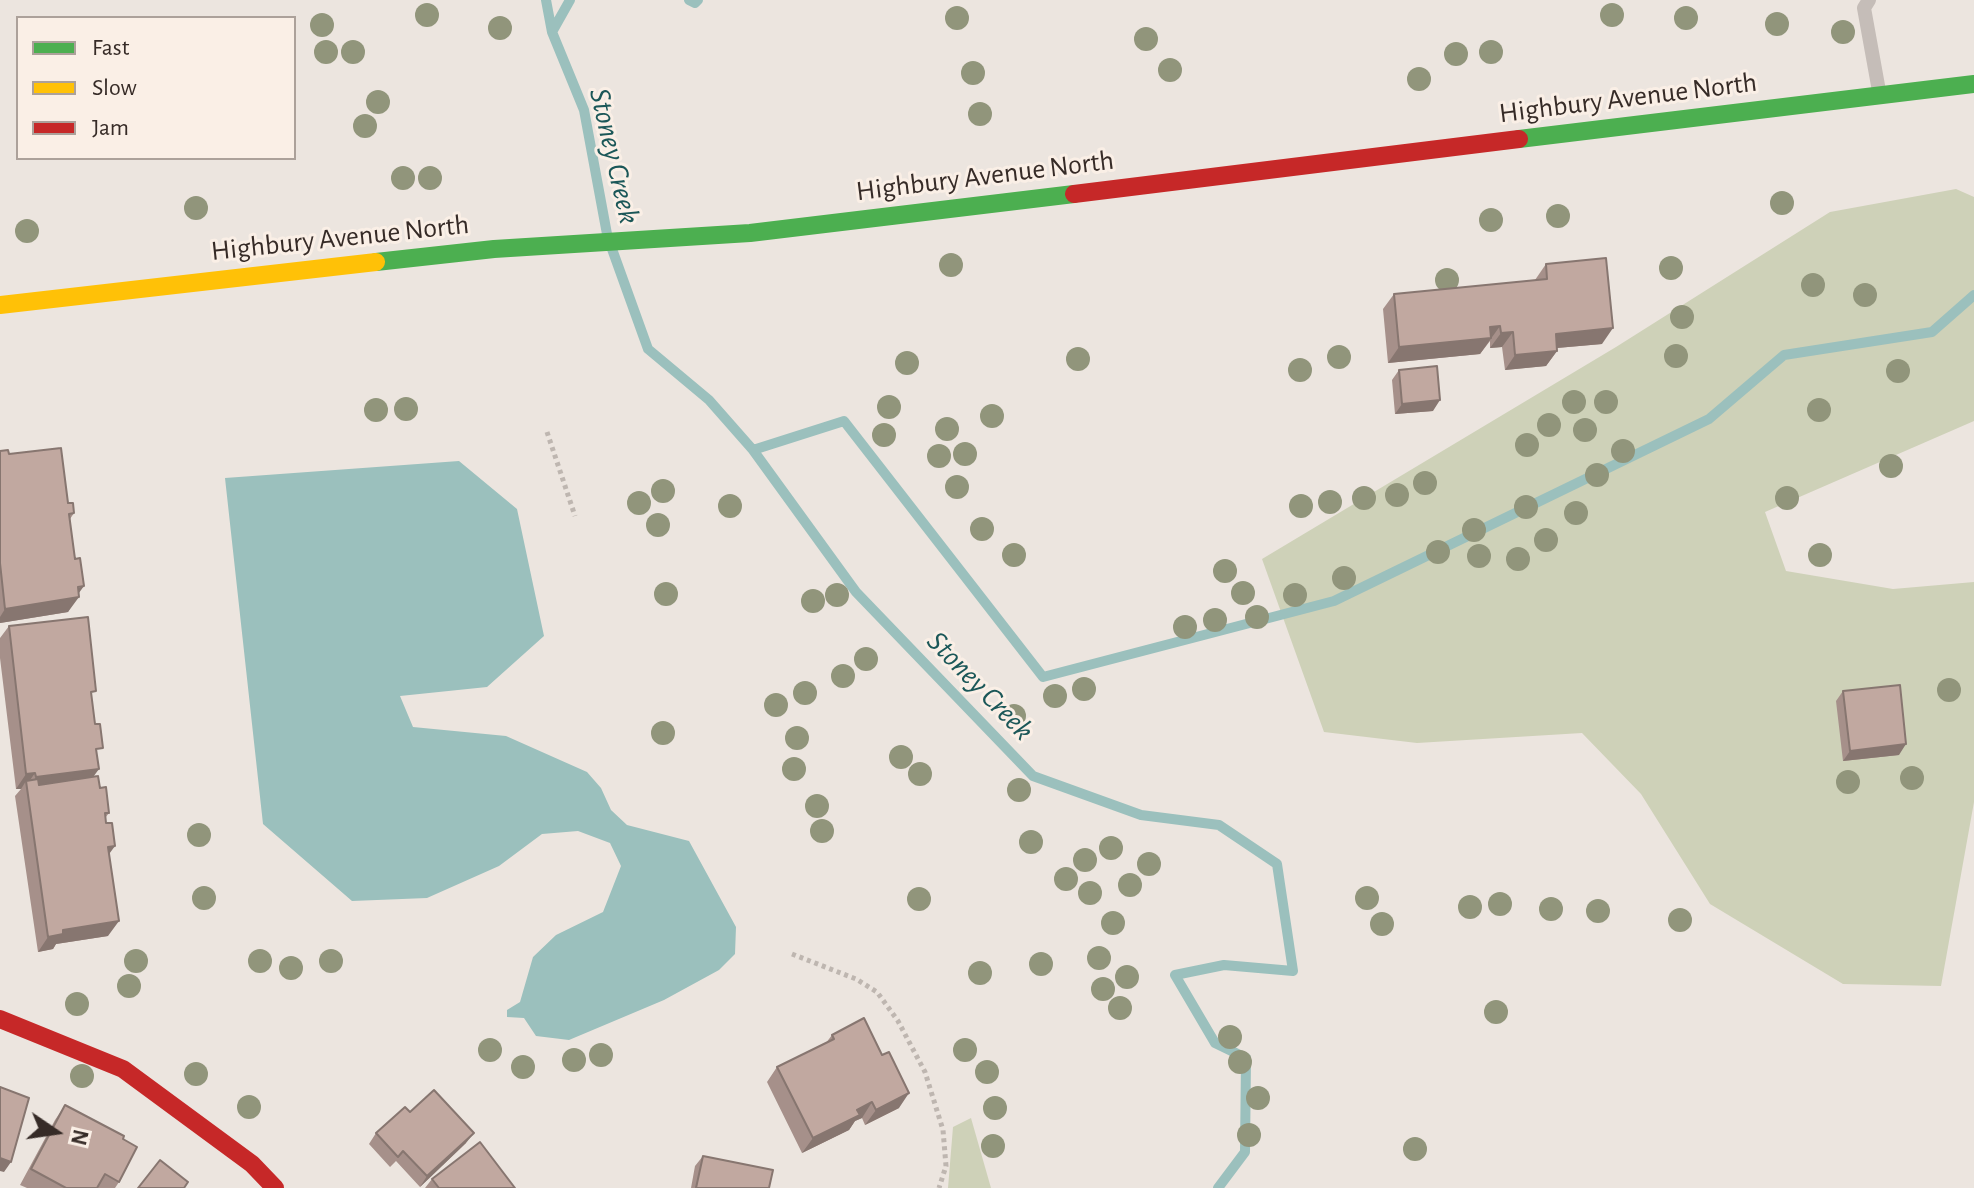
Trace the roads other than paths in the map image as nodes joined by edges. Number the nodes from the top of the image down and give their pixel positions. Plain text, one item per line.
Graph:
1 (1869, 0) edge
2 (1974, 84) edge
3 (1880, 95) junction
4 (0, 305) edge
5 (0, 1019) edge
6 (275, 1188) edge

1 - 3 lane
2 - 3 main road, Highbury Avenue North
3 - 4 main road, Highbury Avenue North
5 - 6 main road

